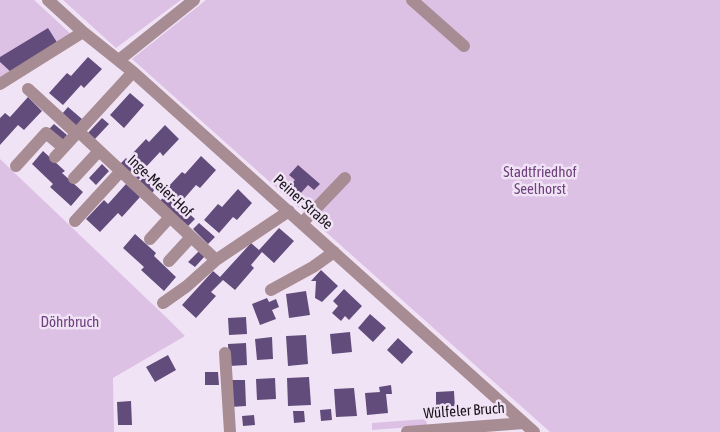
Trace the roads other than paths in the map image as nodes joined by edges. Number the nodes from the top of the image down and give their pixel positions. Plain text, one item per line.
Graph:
1 (48, 0) edge
2 (194, 0) edge
3 (412, 0) edge
4 (83, 32) junction
5 (464, 46) dead end
6 (119, 60) junction
7 (133, 72) junction
8 (0, 84) edge
9 (28, 89) dead end
10 (77, 132) junction
11 (64, 147) junction
12 (99, 151) junction
13 (55, 157) dead end
14 (16, 166) dead end
15 (120, 171) junction
16 (74, 178) dead end
17 (344, 178) dead end
18 (289, 210) junction
19 (170, 217) junction
20 (75, 221) dead end
21 (302, 223) junction
22 (191, 237) junction
23 (150, 239) dead end
24 (334, 252) junction
25 (216, 260) junction
26 (169, 261) dead end
27 (272, 290) dead end
28 (163, 303) dead end
29 (225, 353) dead end
30 (524, 423) junction
31 (230, 432) edge
32 (407, 432) edge
33 (534, 432) edge

1 - 4 street, Peiner Straße
2 - 6 street
3 - 5 street
4 - 6 street, Peiner Straße
4 - 8 street
6 - 7 street, Peiner Straße
7 - 10 street
7 - 18 street, Peiner Straße
9 - 10 street, Inge-Meier-Hof
10 - 11 street
10 - 12 street, Inge-Meier-Hof
11 - 13 street
11 - 14 street
12 - 15 street, Inge-Meier-Hof
12 - 16 street
15 - 19 street, Inge-Meier-Hof
15 - 20 street
17 - 21 street
18 - 21 street, Peiner Straße
18 - 25 street
19 - 22 street, Inge-Meier-Hof
19 - 23 street
21 - 24 street, Peiner Straße
22 - 25 street, Inge-Meier-Hof
22 - 26 street
24 - 27 street
24 - 30 street, Peiner Straße
25 - 28 street
29 - 31 street
30 - 32 street, Wülfeler Bruch
30 - 33 street, Peiner Straße

